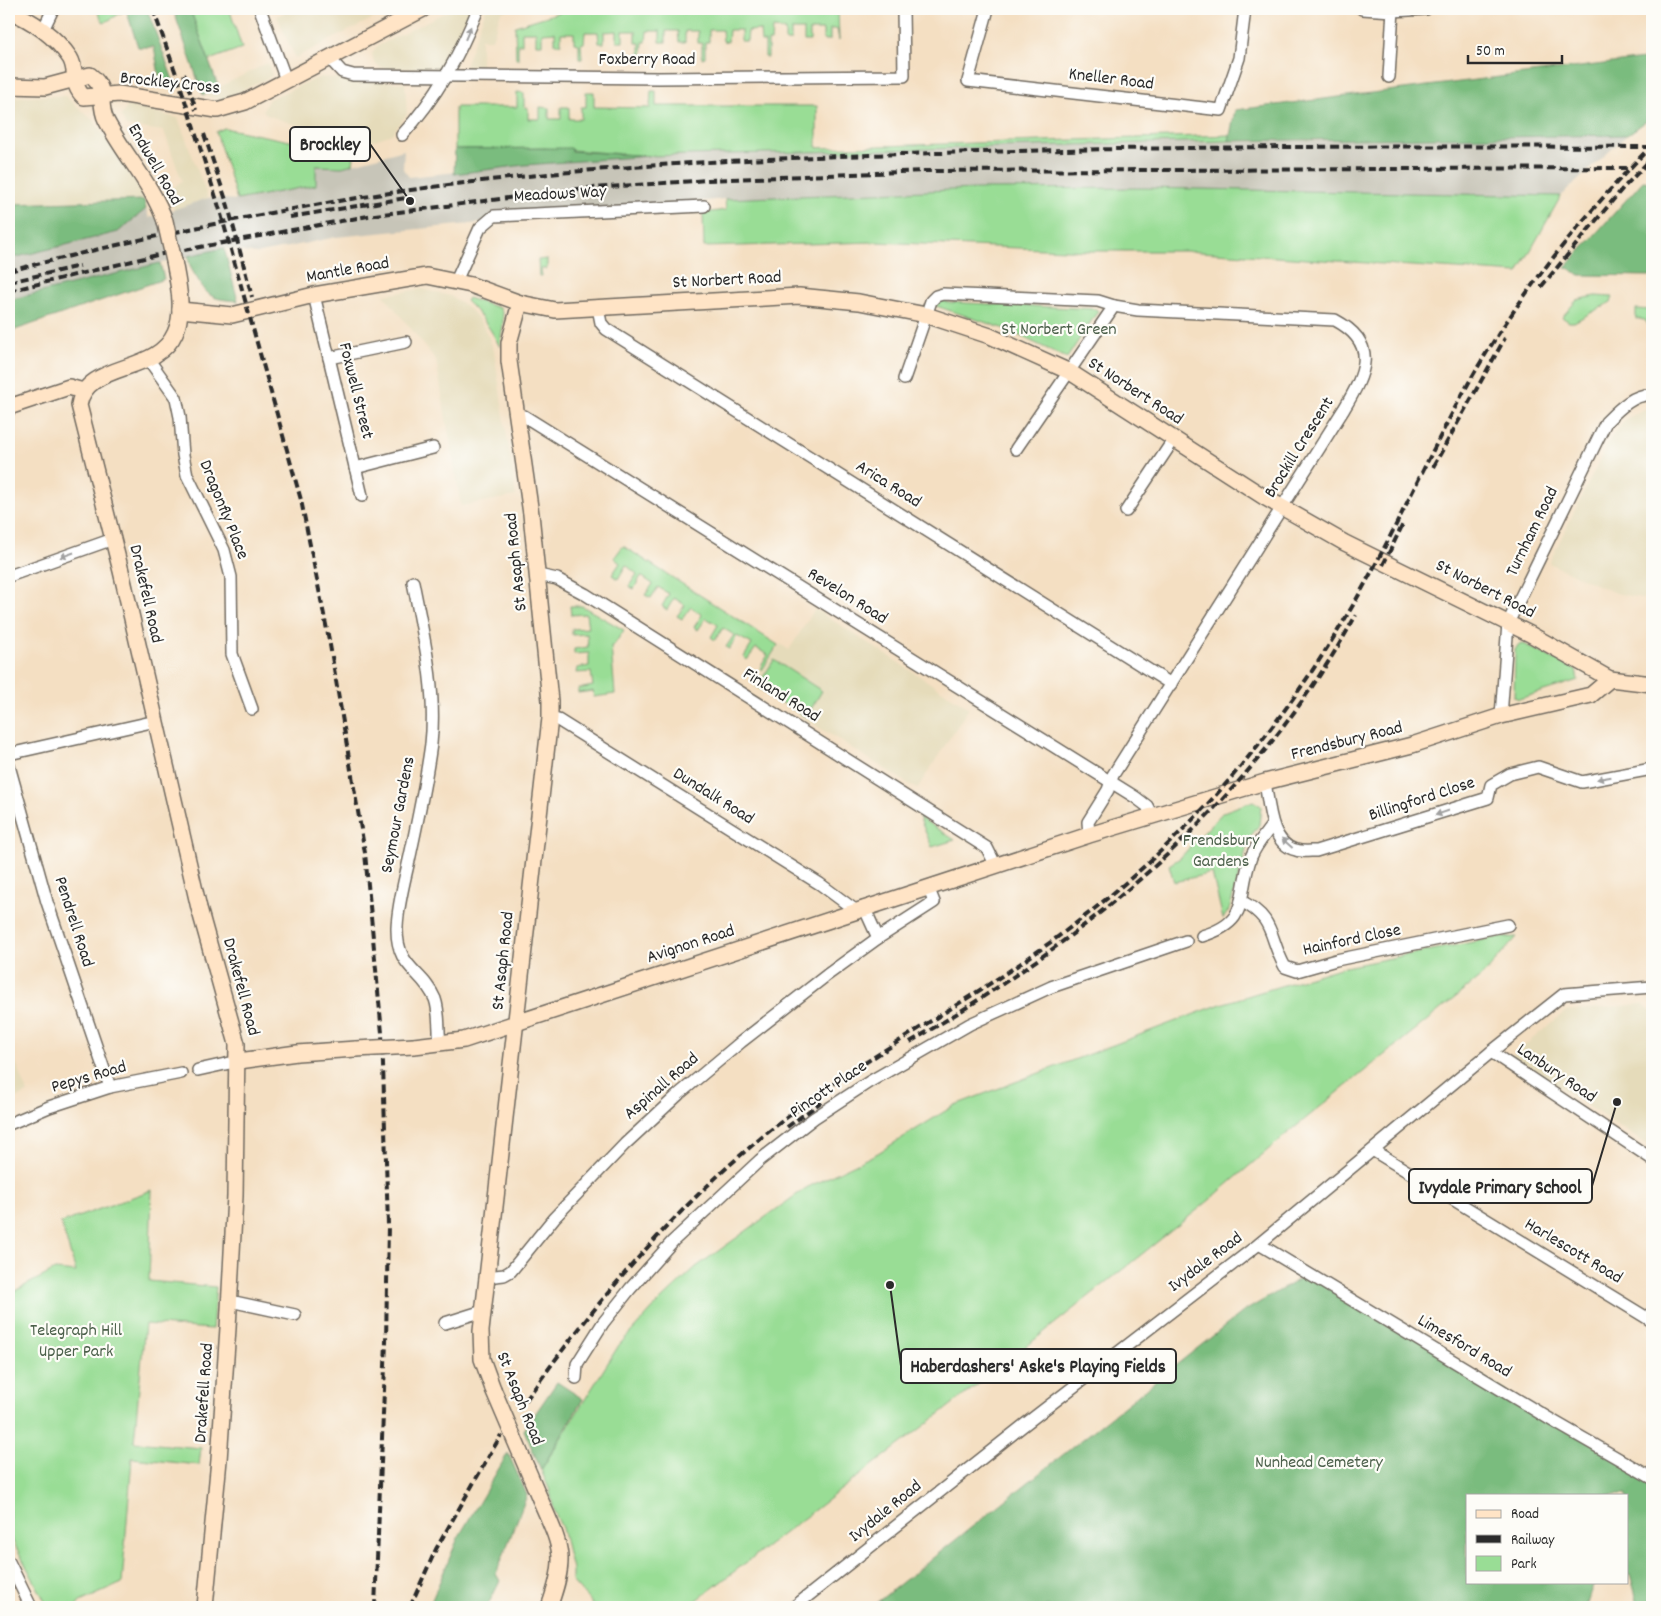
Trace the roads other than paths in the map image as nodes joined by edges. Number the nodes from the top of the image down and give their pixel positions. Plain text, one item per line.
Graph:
1 (53, 9) edge
2 (260, 9) edge
3 (423, 9) edge
4 (478, 9) edge
5 (903, 9) edge
6 (988, 9) edge
7 (1245, 9) edge
8 (1362, 9) edge
9 (1426, 9) edge
10 (1393, 10) edge
11 (9, 11) edge
12 (42, 30) junction
13 (330, 59) junction
14 (446, 77) junction
15 (1389, 77) dead end
16 (74, 80) junction
17 (286, 80) junction
18 (9, 86) edge
19 (103, 97) junction
20 (402, 135) dead end
21 (704, 206) dead end
22 (456, 281) junction
23 (314, 296) junction
24 (520, 303) junction
25 (1114, 306) junction
26 (598, 308) junction
27 (180, 310) junction
28 (926, 315) junction
29 (406, 342) dead end
30 (329, 358) junction
31 (149, 360) junction
32 (1070, 372) junction
33 (904, 379) dead end
34 (83, 391) junction
35 (1652, 395) edge
36 (9, 408) edge
37 (516, 417) junction
38 (1174, 439) junction
39 (433, 448) dead end
40 (1016, 449) dead end
41 (356, 468) junction
42 (362, 496) dead end
43 (1283, 508) junction
44 (1126, 512) dead end
45 (113, 539) junction
46 (538, 575) junction
47 (9, 576) edge
48 (412, 582) dead end
49 (1508, 622) junction
50 (1610, 679) junction
51 (1171, 684) junction
52 (1652, 684) edge
53 (252, 709) dead end
54 (1501, 716) junction
55 (550, 718) junction
56 (156, 721) junction
57 (9, 754) edge
58 (9, 766) edge
59 (1652, 770) edge
60 (1110, 782) junction
61 (1265, 782) junction
62 (1152, 816) junction
63 (1272, 825) junction
64 (1089, 835) junction
65 (995, 864) junction
66 (928, 887) junction
67 (1241, 901) junction
68 (860, 908) junction
69 (1508, 925) dead end
70 (1202, 936) dead end
71 (878, 938) junction
72 (1186, 941) dead end
73 (1649, 990) edge
74 (516, 1022) junction
75 (440, 1044) junction
76 (1491, 1052) junction
77 (239, 1061) junction
78 (198, 1070) dead end
79 (181, 1073) dead end
80 (110, 1088) junction
81 (9, 1124) edge
82 (1374, 1151) junction
83 (1652, 1159) edge
84 (1259, 1244) junction
85 (486, 1277) junction
86 (230, 1301) junction
87 (483, 1311) junction
88 (295, 1315) dead end
89 (1652, 1321) edge
90 (445, 1323) dead end
91 (576, 1378) dead end
92 (1652, 1478) edge
93 (10, 1569) edge
94 (30, 1607) edge
95 (205, 1607) edge
96 (548, 1607) edge
97 (794, 1607) edge

1 - 12 street
2 - 17 street
3 - 13 street, Brockley Cross
14 -> 4 street
5 - 14 street, Foxberry Road
6 - 7 street, Kneller Road
8 - 10 street
9 - 10 street
10 - 15 street
11 - 12 street
12 - 16 street
13 - 14 street, Foxberry Road
13 - 17 street, Brockley Cross
14 - 20 street
16 - 18 street
16 - 19 street, Endwell Road
17 - 19 street, Brockley Cross
19 - 27 street, Endwell Road, bridge
21 - 22 street, Meadows Way
22 - 23 street, Mantle Road
22 - 24 street, Mantle Road
23 - 27 street, Mantle Road
23 - 30 street, Foxwell Street
24 - 26 street, St Norbert Road
24 - 37 street, St Asaph Road
25 - 28 street
25 - 32 street
25 - 43 street, Brockill Crescent
26 - 28 street, St Norbert Road
26 - 51 street, Arica Road
27 - 31 street, Endwell Road
28 - 32 street, St Norbert Road
28 - 33 street
29 - 30 street
30 - 41 street, Foxwell Street
31 - 34 street, Endwell Road
31 - 53 street, Dragonfly Place
32 - 38 street, St Norbert Road
32 - 40 street
34 - 36 street
34 - 45 street, Drakefell Road
35 - 49 street, Turnham Road
37 - 46 street, St Asaph Road
37 - 60 street, Revelon Road
38 - 43 street, St Norbert Road
38 - 44 street
39 - 41 street
41 - 42 street, Foxwell Street
43 - 49 street, St Norbert Road
43 - 51 street, Brockill Crescent
45 -> 47 street
45 - 56 street, Drakefell Road
46 - 55 street, St Asaph Road
46 - 65 street, Finland Road
48 - 75 street, Seymour Gardens
49 - 50 street, St Norbert Road
49 - 54 street, Turnham Road
50 - 52 street, St Norbert Road
50 - 54 street, Frendsbury Road
51 - 60 street, Brockill Crescent
54 - 61 street, Frendsbury Road
55 - 68 street, Dundalk Road
55 - 74 street, St Asaph Road
56 - 57 street
56 - 77 street, Drakefell Road
58 - 80 street, Pendrell Road
59 -> 63 street, Billingford Close
60 - 62 street, Revelon Road
60 - 64 street
61 - 62 street, Frendsbury Road
61 - 63 street, Billingford Close
62 - 64 street, Frendsbury Road
63 - 67 street
64 - 65 street, Avignon Road
65 - 66 street, Avignon Road
66 - 68 street, Avignon Road
66 - 71 street, Aspinall Road
67 - 69 street, Hainford Close
67 - 70 street
68 - 71 street
68 - 74 street, Avignon Road
71 - 85 street, Aspinall Road
72 - 91 street, Pincott Place
73 - 76 street, Ivydale Road
74 - 75 street, Avignon Road
74 - 85 street, St Asaph Road
75 - 77 street, Avignon Road, bridge
76 - 82 street, Ivydale Road
76 - 83 street, Lanbury Road
77 - 78 street
77 - 86 street, Drakefell Road
79 - 80 street, Pepys Road
80 - 81 street, Pepys Road
82 - 84 street, Ivydale Road
82 - 89 street, Harlescott Road
84 - 92 street, Limesford Road
84 - 97 street, Ivydale Road
85 - 87 street, St Asaph Road
86 - 88 street
86 - 95 street, Drakefell Road
87 - 90 street
87 - 96 street, St Asaph Road, bridge
93 - 94 street

